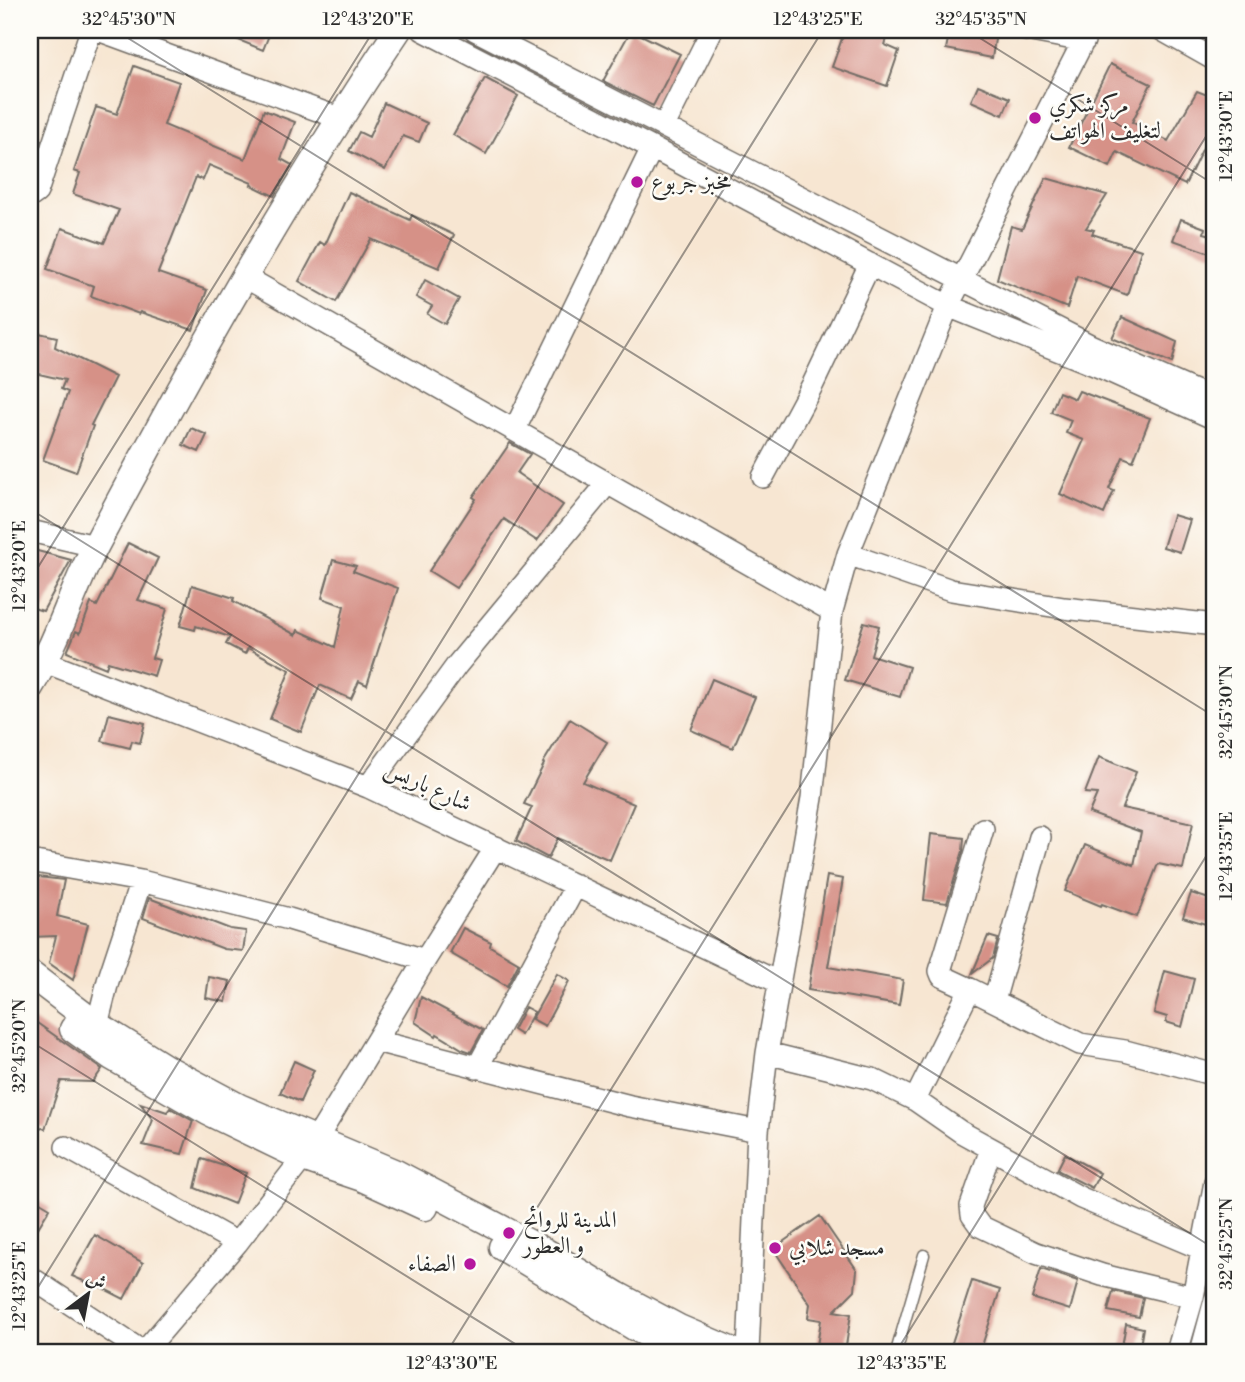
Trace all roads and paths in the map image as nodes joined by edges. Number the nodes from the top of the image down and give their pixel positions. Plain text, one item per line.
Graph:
1 (91, 30) edge
2 (98, 30) edge
3 (398, 30) edge
4 (423, 30) edge
5 (475, 30) edge
6 (712, 30) edge
7 (1026, 30) edge
8 (1162, 30) edge
9 (1086, 35) edge
10 (1215, 60) edge
11 (339, 118) junction
12 (664, 126) junction
13 (652, 148) junction
14 (30, 197) edge
15 (870, 264) junction
16 (245, 277) junction
17 (961, 281) junction
18 (948, 306) junction
19 (1215, 400) edge
20 (1215, 419) edge
21 (515, 429) junction
22 (763, 477) dead end
23 (607, 484) junction
24 (30, 531) edge
25 (95, 546) junction
26 (848, 554) junction
27 (832, 611) junction
28 (1215, 625) edge
29 (46, 662) junction
30 (30, 687) edge
31 (368, 787) junction
32 (983, 829) dead end
33 (1040, 837) dead end
34 (496, 847) junction
35 (30, 861) edge
36 (141, 881) junction
37 (576, 886) junction
38 (425, 960) junction
39 (30, 974) edge
40 (778, 982) junction
41 (970, 989) junction
42 (30, 996) edge
43 (994, 1001) junction
44 (97, 1025) junction
45 (376, 1041) junction
46 (766, 1053) junction
47 (477, 1068) junction
48 (1215, 1075) edge
49 (915, 1100) junction
50 (758, 1131) junction
51 (66, 1147) dead end
52 (310, 1149) junction
53 (991, 1149) junction
54 (1215, 1182) edge
55 (237, 1243) junction
56 (1202, 1249) junction
57 (924, 1255) dead end
58 (30, 1277) edge
59 (1193, 1297) junction
60 (1215, 1300) edge
61 (144, 1352) edge
62 (681, 1352) edge
63 (734, 1352) edge
64 (748, 1352) edge
65 (896, 1352) edge
66 (1177, 1352) edge
67 (1201, 1352) edge

1 - 14 street
2 - 11 street
3 - 11 street
4 - 13 street
5 - 12 street
6 - 12 street
7 - 9 street
8 - 10 street
9 - 17 street
11 - 16 street
12 - 17 street
13 - 15 street
13 - 21 street
15 - 18 street
15 - 22 street
16 - 21 street
16 - 25 street
17 - 18 street
17 - 19 street
18 - 20 street
18 - 26 street
21 - 23 street
23 - 27 street
23 - 31 street
24 - 25 street
25 - 29 street
26 - 27 street
26 - 28 street
27 - 40 street
29 - 30 street
29 - 31 street, شارع باريس
31 - 34 street, شارع باريس
32 - 41 street
33 - 43 street
34 - 37 street, شارع باريس
34 - 38 street
35 - 36 street
36 - 38 street
36 - 44 street
37 - 40 street, شارع باريس
37 - 47 street
38 - 45 street
39 - 44 street
40 - 46 street
41 - 43 street
41 - 49 street
42 - 52 street
43 - 48 street
44 - 52 street
45 - 47 street
45 - 52 street
46 - 49 street
46 - 50 street
47 - 50 street
49 - 53 street
50 - 64 street
51 - 55 street
52 - 55 street
52 - 62 street
52 - 63 street
53 - 56 street
53 - 59 street
54 - 56 street
55 - 61 street
56 - 59 street
57 - 65 lane
58 - 61 street
59 - 66 street
60 - 67 street

